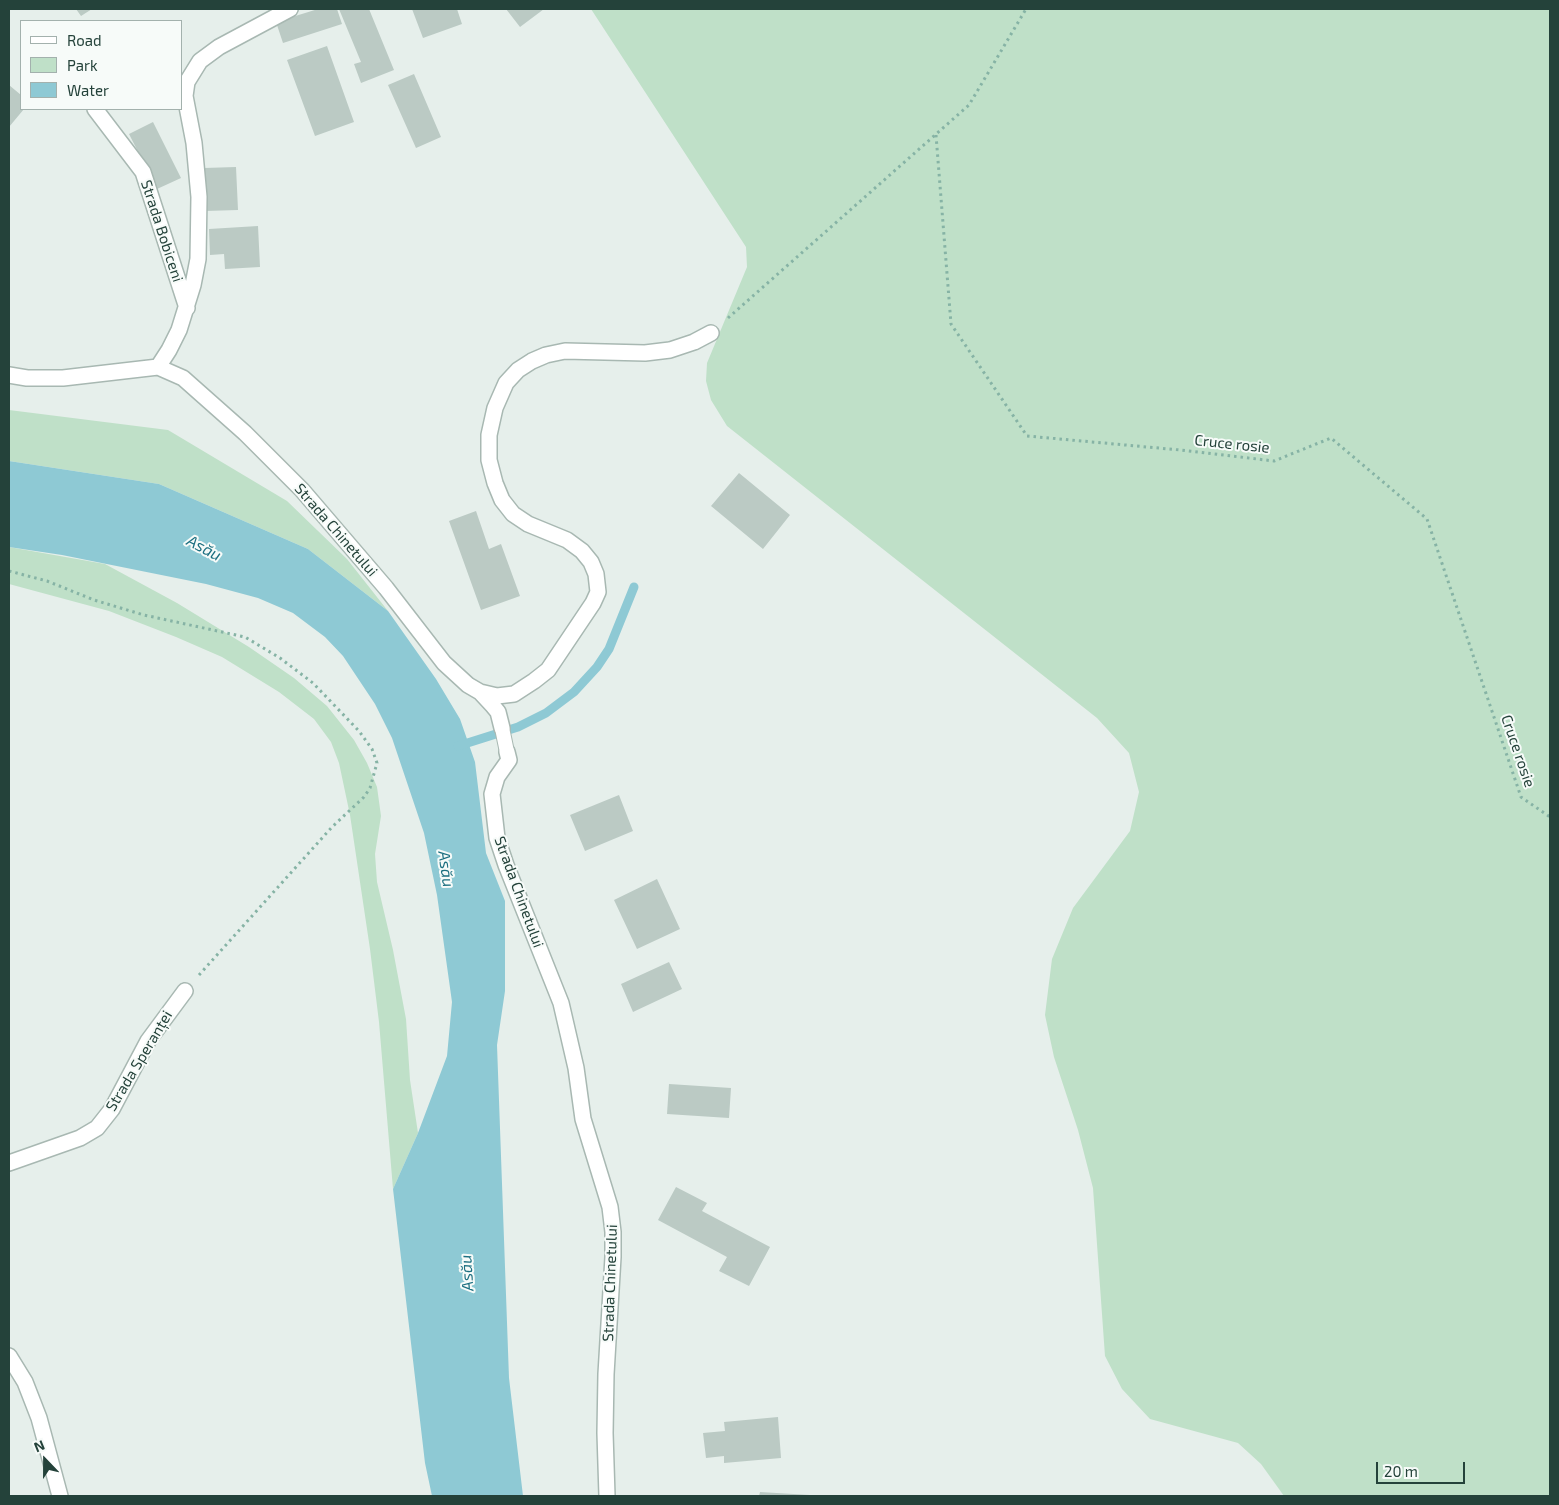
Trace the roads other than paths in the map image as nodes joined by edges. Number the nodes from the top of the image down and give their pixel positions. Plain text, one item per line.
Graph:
1 (290, 9) edge
2 (96, 110) edge
3 (187, 308) junction
4 (711, 333) road end
5 (158, 367) junction
6 (9, 376) edge
7 (480, 692) junction
8 (502, 728) joint
9 (507, 752) joint
10 (185, 991) road end
11 (9, 1163) edge
12 (9, 1356) edge
13 (60, 1496) edge
14 (607, 1496) edge

1 - 3 street, Strada Bobiceni
2 - 3 street, Strada Bobiceni
3 - 5 street, Strada Bobiceni
4 - 7 street
5 - 6 street
5 - 7 street, Strada Chinetului
7 - 8 street, Strada Chinetului
8 - 9 lane, Strada Chinetului
9 - 14 street, Strada Chinetului
10 - 11 street, Strada Speranței
12 - 13 street

